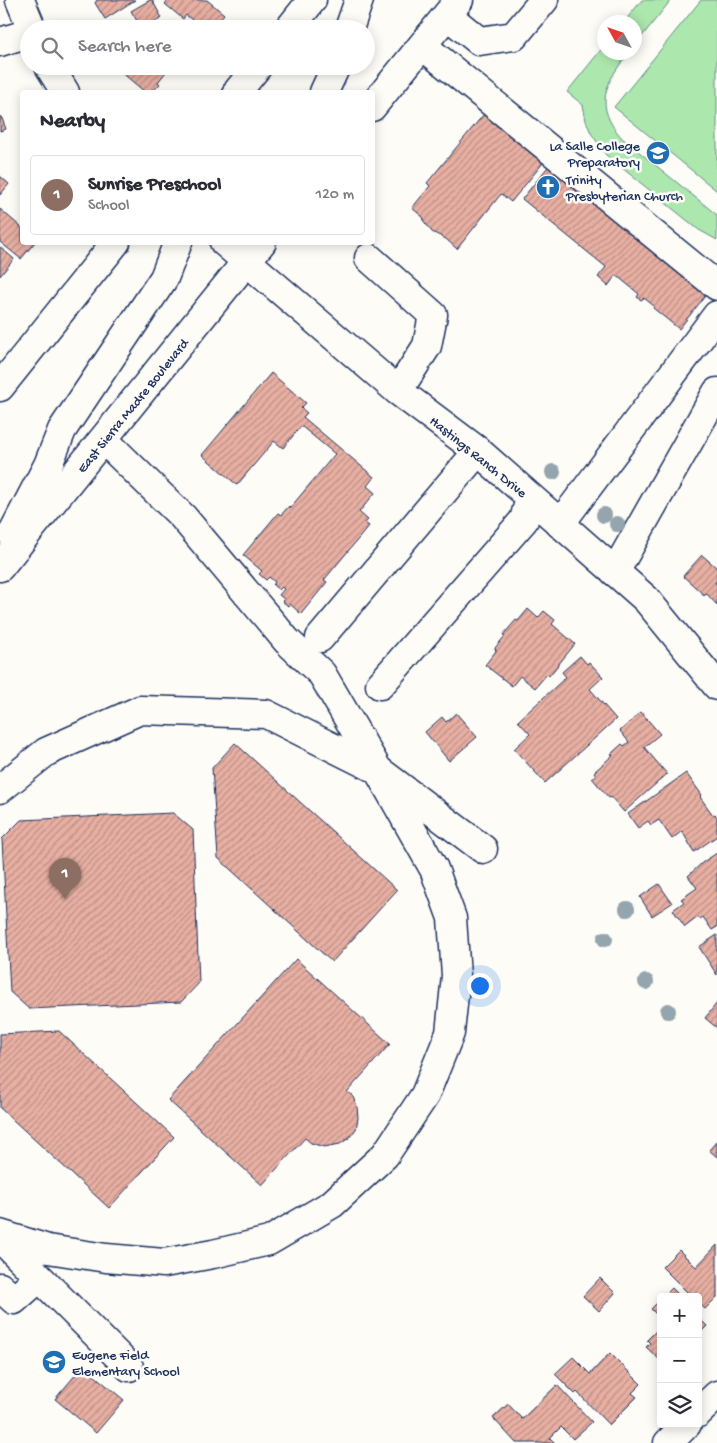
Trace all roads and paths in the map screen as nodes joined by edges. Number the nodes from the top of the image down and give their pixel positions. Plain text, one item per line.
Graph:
1 (20, 0) edge
2 (312, 0) edge
3 (359, 0) edge
4 (544, 0) edge
5 (453, 7) edge
6 (28, 20) edge
7 (296, 20) edge
8 (352, 20) edge
9 (20, 36) edge
10 (0, 42) edge
11 (423, 46) junction
12 (55, 75) edge
13 (251, 75) edge
14 (332, 75) edge
15 (64, 90) edge
16 (239, 90) edge
17 (325, 90) edge
18 (375, 103) edge
19 (114, 245) edge
20 (177, 245) edge
21 (236, 245) edge
22 (251, 249) edge
23 (369, 258) dead end
24 (717, 286) edge
25 (717, 315) edge
26 (0, 387) edge
27 (398, 392) junction
28 (717, 392) edge
29 (104, 440) junction
30 (478, 451) junction
31 (530, 498) junction
32 (560, 524) junction
33 (0, 557) edge
34 (0, 567) edge
35 (615, 572) junction
36 (320, 638) dead end
37 (380, 685) dead end
38 (717, 686) edge
39 (378, 770) junction
40 (0, 789) edge
41 (483, 850) dead end
42 (0, 1234) edge
43 (0, 1238) edge
44 (39, 1278) junction
45 (0, 1287) edge
46 (129, 1367) dead end
47 (717, 1395) edge
48 (702, 1409) edge
49 (683, 1428) edge
50 (668, 1443) edge

1 - 6 main road
2 - 7 main road
3 - 8 main road
4 - 5 main road
5 - 11 main road
9 - 10 main road
11 - 18 main road
11 - 24 main road
12 - 15 main road
13 - 16 main road
14 - 17 main road
19 - 26 main road
20 - 33 main road
21 - 22 main road, Hastings Ranch Drive
22 - 27 main road, Hastings Ranch Drive
22 - 29 main road, East Sierra Madre Boulevard
23 - 27 main road
25 - 32 main road
27 - 30 main road, Hastings Ranch Drive
28 - 35 main road
29 - 34 main road, East Sierra Madre Boulevard
29 - 39 main road
30 - 31 main road, Hastings Ranch Drive
30 - 36 main road
31 - 32 main road, Hastings Ranch Drive
31 - 37 main road
32 - 35 main road, Hastings Ranch Drive
35 - 38 main road, Hastings Ranch Drive
39 - 40 main road
39 - 41 main road
39 - 42 main road
43 - 44 main road
44 - 45 main road
44 - 46 main road
47 - 48 main road
49 - 50 main road

